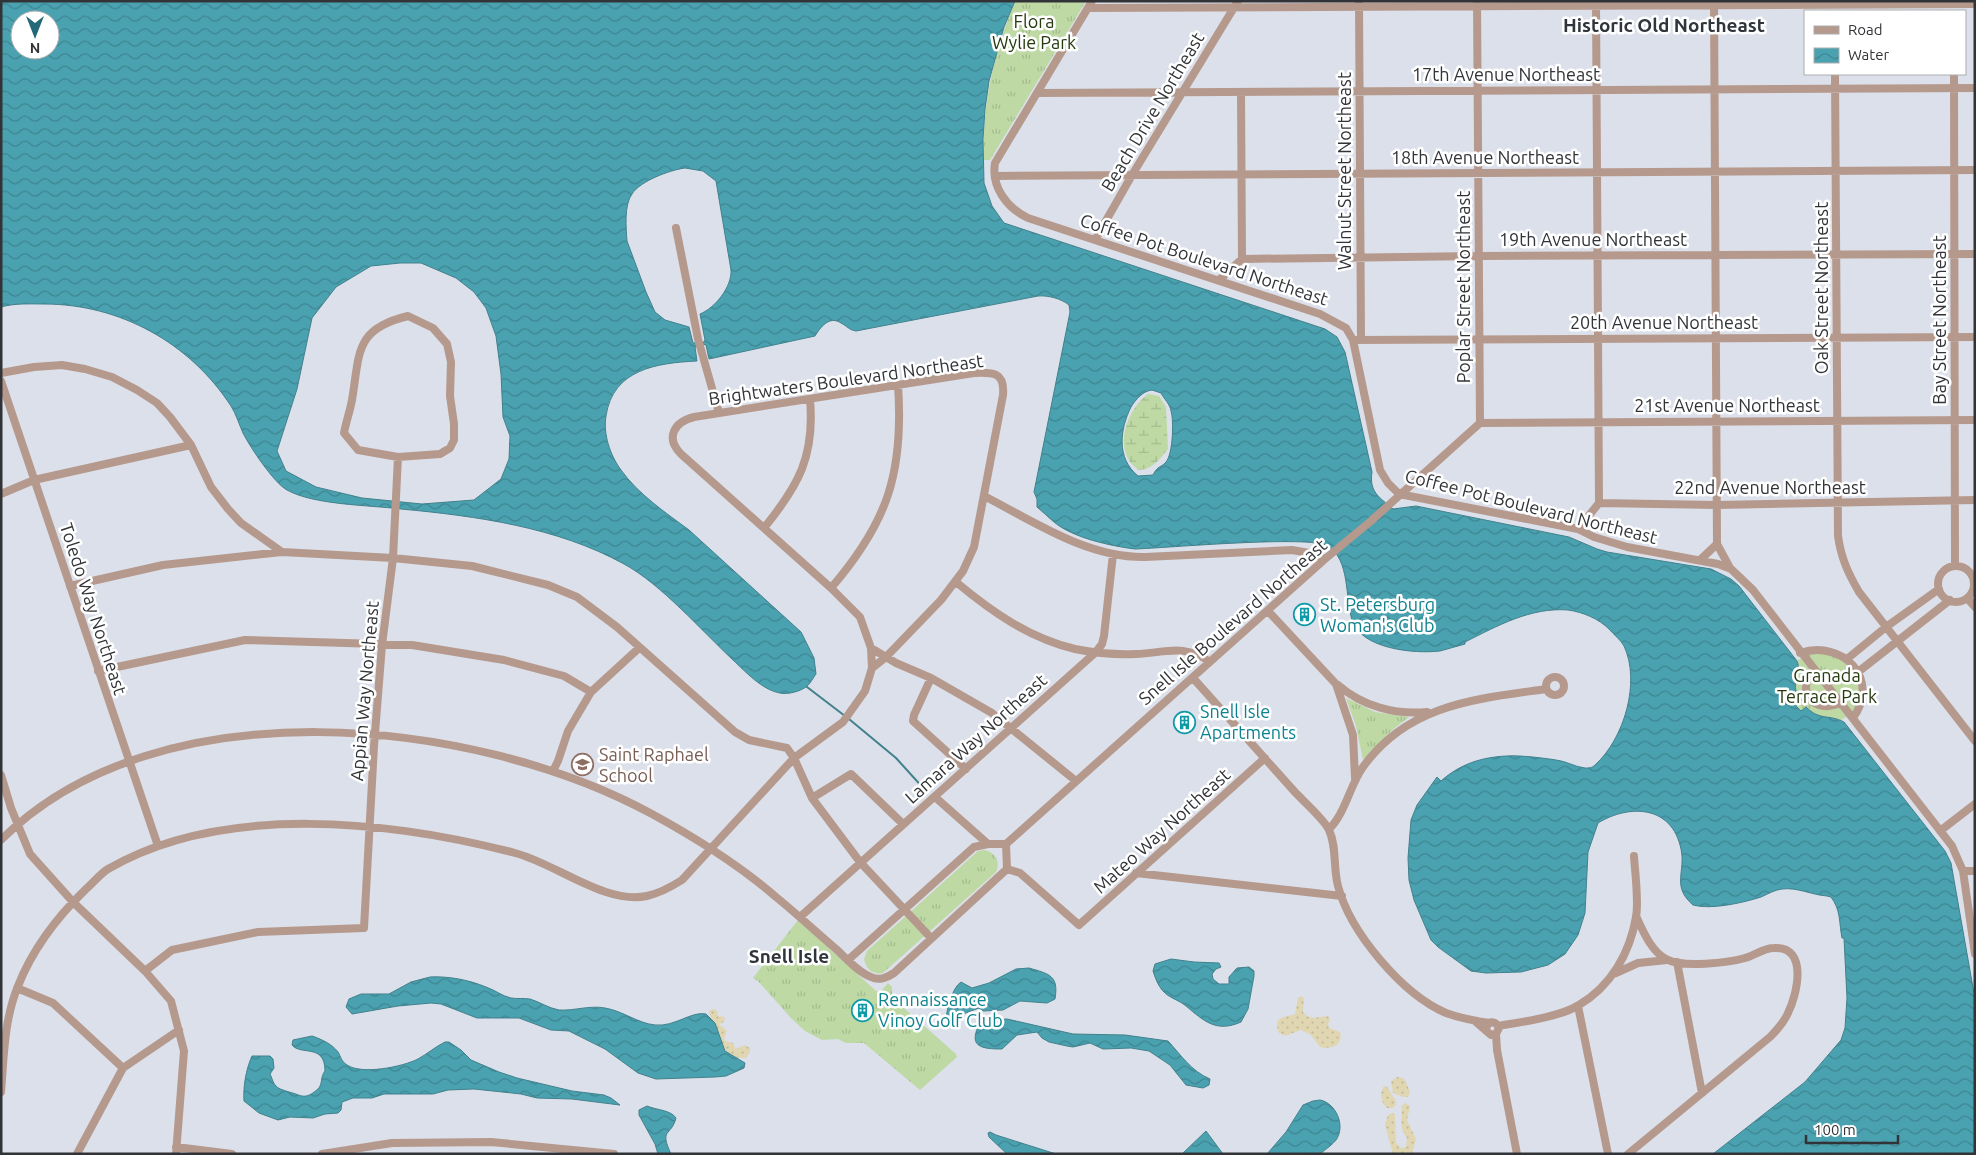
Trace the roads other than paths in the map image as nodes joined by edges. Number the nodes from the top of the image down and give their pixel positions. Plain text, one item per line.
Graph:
1 (1714, 3) edge
2 (1236, 4) edge
3 (1359, 4) edge
4 (1477, 4) edge
5 (1596, 4) edge
6 (1975, 4) edge
7 (1090, 5) edge
8 (1953, 5) edge
9 (1835, 6) edge
10 (1835, 75) edge
11 (1954, 75) edge
12 (1954, 88) junction
13 (1975, 88) edge
14 (1715, 89) junction
15 (1835, 89) junction
16 (1596, 90) junction
17 (1360, 91) junction
18 (1478, 91) junction
19 (1184, 92) junction
20 (1241, 92) junction
21 (1038, 93) junction
22 (1954, 170) junction
23 (1975, 170) edge
24 (1836, 171) junction
25 (1597, 172) junction
26 (1715, 172) junction
27 (1478, 173) junction
28 (1242, 174) junction
29 (1360, 174) junction
30 (1132, 175) junction
31 (996, 176) junction
32 (676, 228) dead end
33 (1095, 240) junction
34 (1836, 253) junction
35 (1955, 254) junction
36 (1975, 254) edge
37 (1716, 255) junction
38 (1479, 256) junction
39 (1598, 256) junction
40 (1361, 258) junction
41 (1242, 259) junction
42 (1219, 280) junction
43 (1837, 337) junction
44 (1955, 337) junction
45 (1975, 337) edge
46 (1716, 338) junction
47 (1479, 339) junction
48 (1598, 339) junction
49 (1357, 340) junction
50 (1, 373) edge
51 (1, 381) edge
52 (898, 385) junction
53 (810, 399) junction
54 (719, 413) junction
55 (1956, 420) junction
56 (1975, 420) edge
57 (1717, 421) junction
58 (1837, 421) junction
59 (1598, 422) junction
60 (1480, 423) junction
61 (191, 445) junction
62 (398, 457) junction
63 (34, 480) junction
64 (1, 494) edge
65 (1400, 494) junction
66 (984, 496) junction
67 (1956, 500) junction
68 (1975, 500) edge
69 (1599, 503) junction
70 (1838, 503) junction
71 (1717, 505) junction
72 (764, 528) junction
73 (1578, 529) junction
74 (1717, 544) junction
75 (282, 552) junction
76 (1113, 554) junction
77 (393, 558) junction
78 (1325, 559) junction
79 (1700, 560) junction
80 (1955, 566) junction
81 (1730, 568) junction
82 (1974, 580) edge
83 (956, 582) junction
84 (70, 586) junction
85 (831, 588) junction
86 (1939, 589) junction
87 (1971, 595) edge
88 (1950, 600) junction
89 (1975, 607) edge
90 (1268, 611) junction
91 (1886, 627) junction
92 (1898, 640) junction
93 (382, 645) junction
94 (638, 648) junction
95 (871, 648) junction
96 (1096, 652) junction
97 (1800, 653) junction
98 (886, 657) junction
99 (1847, 659) junction
100 (1210, 662) junction
101 (872, 668) junction
102 (1814, 670) junction
103 (98, 671) junction
104 (1858, 672) junction
105 (931, 678) junction
106 (1193, 678) junction
107 (1336, 684) junction
108 (1546, 689) dead end
109 (591, 692) junction
110 (1840, 704) junction
111 (1436, 710) junction
112 (1853, 718) junction
113 (1011, 727) junction
114 (376, 735) junction
115 (1975, 741) edge
116 (794, 758) junction
117 (1265, 758) junction
118 (128, 761) junction
119 (966, 769) junction
120 (553, 771) junction
121 (1, 776) edge
122 (1355, 778) junction
123 (1076, 781) junction
124 (935, 796) junction
125 (812, 798) junction
126 (1975, 804) edge
127 (903, 824) junction
128 (17, 825) junction
129 (369, 826) junction
130 (1329, 829) junction
131 (1940, 831) junction
132 (1, 840) edge
133 (988, 844) junction
134 (1006, 844) junction
135 (158, 846) junction
136 (712, 849) junction
137 (1634, 856) dead end
138 (860, 862) junction
139 (1007, 869) junction
140 (1962, 871) junction
141 (1975, 871) edge
142 (1136, 873) junction
143 (1342, 896) junction
144 (73, 902) junction
145 (904, 910) junction
146 (1636, 916) junction
147 (800, 917) junction
148 (931, 938) junction
149 (1975, 954) edge
150 (848, 960) junction
151 (1667, 960) junction
152 (1677, 962) junction
153 (145, 972) junction
154 (1614, 974) junction
155 (17, 988) junction
156 (1578, 1006) junction
157 (1492, 1029) junction
158 (179, 1030) junction
159 (124, 1068) junction
160 (1, 1092) edge
161 (1702, 1093) junction
162 (176, 1151) edge
163 (77, 1154) edge
164 (232, 1154) edge
165 (322, 1154) edge
166 (614, 1154) edge
167 (1517, 1154) edge
168 (1608, 1154) edge
169 (1628, 1154) edge

1 - 5 street
1 - 9 street
1 - 14 street
2 - 3 street
2 - 7 street
2 - 19 street, Beach Drive Northeast
3 - 4 street
3 - 17 street, Walnut Street Northeast
4 - 5 street
4 - 18 street, Poplar Street Northeast
5 - 16 street
6 - 8 street
7 - 21 street
8 - 9 street
10 - 15 street, Oak Street Northeast
11 - 12 street, Bay Street Northeast
12 - 13 street, 17th Avenue Northeast
12 - 15 street, 17th Avenue Northeast
12 - 22 street, Bay Street Northeast
14 - 15 street, 17th Avenue Northeast
14 - 16 street, 17th Avenue Northeast
14 - 26 street
15 - 24 street, Oak Street Northeast
16 - 18 street, 17th Avenue Northeast
16 - 25 street
17 - 18 street, 17th Avenue Northeast
17 - 20 street, 17th Avenue Northeast
17 - 29 street, Walnut Street Northeast
18 - 27 street, Poplar Street Northeast
19 - 20 street, 17th Avenue Northeast
19 - 21 street, 17th Avenue Northeast
19 - 30 street, Beach Drive Northeast
20 - 28 street
21 - 31 street
22 - 23 street, 18th Avenue Northeast
22 - 24 street, 18th Avenue Northeast
22 - 35 street, Bay Street Northeast
24 - 26 street, 18th Avenue Northeast
24 - 34 street, Oak Street Northeast
25 - 26 street, 18th Avenue Northeast
25 - 27 street, 18th Avenue Northeast
25 - 39 street
26 - 37 street
27 - 29 street, 18th Avenue Northeast
27 - 38 street, Poplar Street Northeast
28 - 29 street, 18th Avenue Northeast
28 - 30 street, 18th Avenue Northeast
28 - 41 street
29 - 40 street, Walnut Street Northeast
30 - 31 street, 18th Avenue Northeast
30 - 33 street, Beach Drive Northeast
31 - 33 street, Coffee Pot Boulevard Northeast
32 - 54 street
33 - 42 street, Coffee Pot Boulevard Northeast
34 - 35 street, 19th Avenue Northeast
34 - 37 street, 19th Avenue Northeast
34 - 43 street, Oak Street Northeast
35 - 36 street, 19th Avenue Northeast
35 - 44 street, Bay Street Northeast
37 - 39 street, 19th Avenue Northeast
37 - 46 street
38 - 39 street, 19th Avenue Northeast
38 - 40 street, 19th Avenue Northeast
38 - 47 street, Poplar Street Northeast
39 - 48 street
40 - 41 street, 19th Avenue Northeast
40 - 49 street, Walnut Street Northeast
41 - 42 street
42 - 49 street, Coffee Pot Boulevard Northeast
43 - 44 street, 20th Avenue Northeast
43 - 46 street, 20th Avenue Northeast
43 - 58 street, Oak Street Northeast
44 - 45 street, 20th Avenue Northeast
44 - 55 street, Bay Street Northeast
46 - 48 street, 20th Avenue Northeast
46 - 57 street
47 - 48 street, 20th Avenue Northeast
47 - 49 street, 20th Avenue Northeast
47 - 60 street, Poplar Street Northeast
48 - 59 street
49 - 65 street, Coffee Pot Boulevard Northeast
50 - 61 street
51 - 63 street, Toledo Way Northeast
52 - 53 street, Brightwaters Boulevard Northeast
52 - 66 street, Brightwaters Boulevard Northeast
52 - 85 street
53 - 54 street, Brightwaters Boulevard Northeast
53 - 72 street
54 - 72 street, Brightwaters Boulevard Northeast
55 - 56 street, 21st Avenue Northeast
55 - 58 street, 21st Avenue Northeast
55 - 67 street, Bay Street Northeast
57 - 58 street, 21st Avenue Northeast
57 - 59 street, 21st Avenue Northeast
57 - 71 street
58 - 70 street, Oak Street Northeast
59 - 60 street, 21st Avenue Northeast
59 - 69 street
60 - 65 street, Snell Isle Boulevard Northeast
61 - 63 street
61 - 75 street
62 - 62 street
62 - 77 street, Appian Way Northeast
63 - 64 street
63 - 84 street, Toledo Way Northeast
65 - 73 street, Coffee Pot Boulevard Northeast
65 - 78 street, Snell Isle Boulevard Northeast
66 - 76 street
66 - 83 street
67 - 68 street, 22nd Avenue Northeast
67 - 70 street, 22nd Avenue Northeast
67 - 80 street, Bay Street Northeast
69 - 71 street, 22nd Avenue Northeast
69 - 73 street
70 - 71 street, 22nd Avenue Northeast
70 - 91 street, Oak Street Northeast
71 - 74 street
72 - 85 street, Brightwaters Boulevard Northeast
73 - 79 street, Coffee Pot Boulevard Northeast
74 - 79 street
74 - 81 street
75 - 77 street
75 - 84 street
76 - 78 street
76 - 96 street, Lamara Way Northeast
77 - 93 street, Appian Way Northeast
77 - 94 street
78 - 90 street, Snell Isle Boulevard Northeast
79 - 81 street, Coffee Pot Boulevard Northeast
80 - 82 street
80 - 86 street
81 - 97 street
82 - 87 street
83 - 96 street
83 - 98 street
84 - 103 street, Toledo Way Northeast
85 - 95 street, Brightwaters Boulevard Northeast
86 - 88 street
86 - 91 street
87 - 88 street
87 - 89 street
88 - 92 street
90 - 100 street, Snell Isle Boulevard Northeast
90 - 107 street
91 - 92 street, Oak Street Northeast
91 - 99 street
92 - 104 street
92 - 115 street, Oak Street Northeast
93 - 103 street
93 - 109 street
93 - 114 street, Appian Way Northeast
94 - 109 street
94 - 116 street
95 - 98 street
95 - 101 street, Brightwaters Boulevard Northeast
96 - 100 street
96 - 113 street, Lamara Way Northeast
97 - 99 street
97 - 102 street
98 - 101 street
98 - 105 street
99 - 104 street
100 - 106 street, Snell Isle Boulevard Northeast
101 - 116 street, Brightwaters Boulevard Northeast
102 - 110 street
102 - 110 street
103 - 118 street, Toledo Way Northeast
104 - 112 street
105 - 113 street
105 - 119 street
106 - 117 street
106 - 123 street, Snell Isle Boulevard Northeast
107 - 111 street
107 - 122 street
108 - 111 street
109 - 120 street
110 - 112 street
111 - 122 street
112 - 131 street
113 - 119 street, Lamara Way Northeast
113 - 123 street
114 - 118 street
114 - 120 street
114 - 129 street, Appian Way Northeast
116 - 125 street
116 - 136 street, Brightwaters Boulevard Northeast
117 - 130 street
117 - 142 street, Mateo Way Northeast
118 - 128 street
118 - 135 street, Toledo Way Northeast
119 - 124 street, Lamara Way Northeast
120 - 136 street
121 - 128 street
122 - 130 street
123 - 134 street, Snell Isle Boulevard Northeast
124 - 127 street, Lamara Way Northeast
124 - 133 street
125 - 127 street
125 - 138 street
126 - 131 street
127 - 138 street, Lamara Way Northeast
128 - 132 street
128 - 144 street
129 - 135 street, Brightwaters Boulevard Northeast
129 - 136 street, Brightwaters Boulevard Northeast
129 - 153 street, Appian Way Northeast
130 - 143 street
131 - 140 street
133 - 134 street
133 - 145 street
134 - 139 street
135 - 144 street, Brightwaters Boulevard Northeast
136 - 147 street
137 - 146 street
138 - 145 street
138 - 147 street, Lamara Way Northeast
139 - 142 street, Mateo Way Northeast
139 - 148 street
140 - 141 street
140 - 149 street
142 - 143 street
143 - 157 street
144 - 153 street
144 - 155 street, Brightwaters Boulevard Northeast
145 - 148 street
145 - 150 street
146 - 151 street
146 - 154 street
147 - 150 street
148 - 150 street
151 - 152 street
151 - 154 street
152 - 161 street
152 - 161 street
153 - 158 street
154 - 156 street
155 - 159 street
155 - 160 street, Brightwaters Boulevard Northeast
156 - 157 street
156 - 168 street
157 - 167 street
158 - 159 street
158 - 162 street
159 - 163 street
161 - 169 street
162 - 164 street
165 - 166 street

